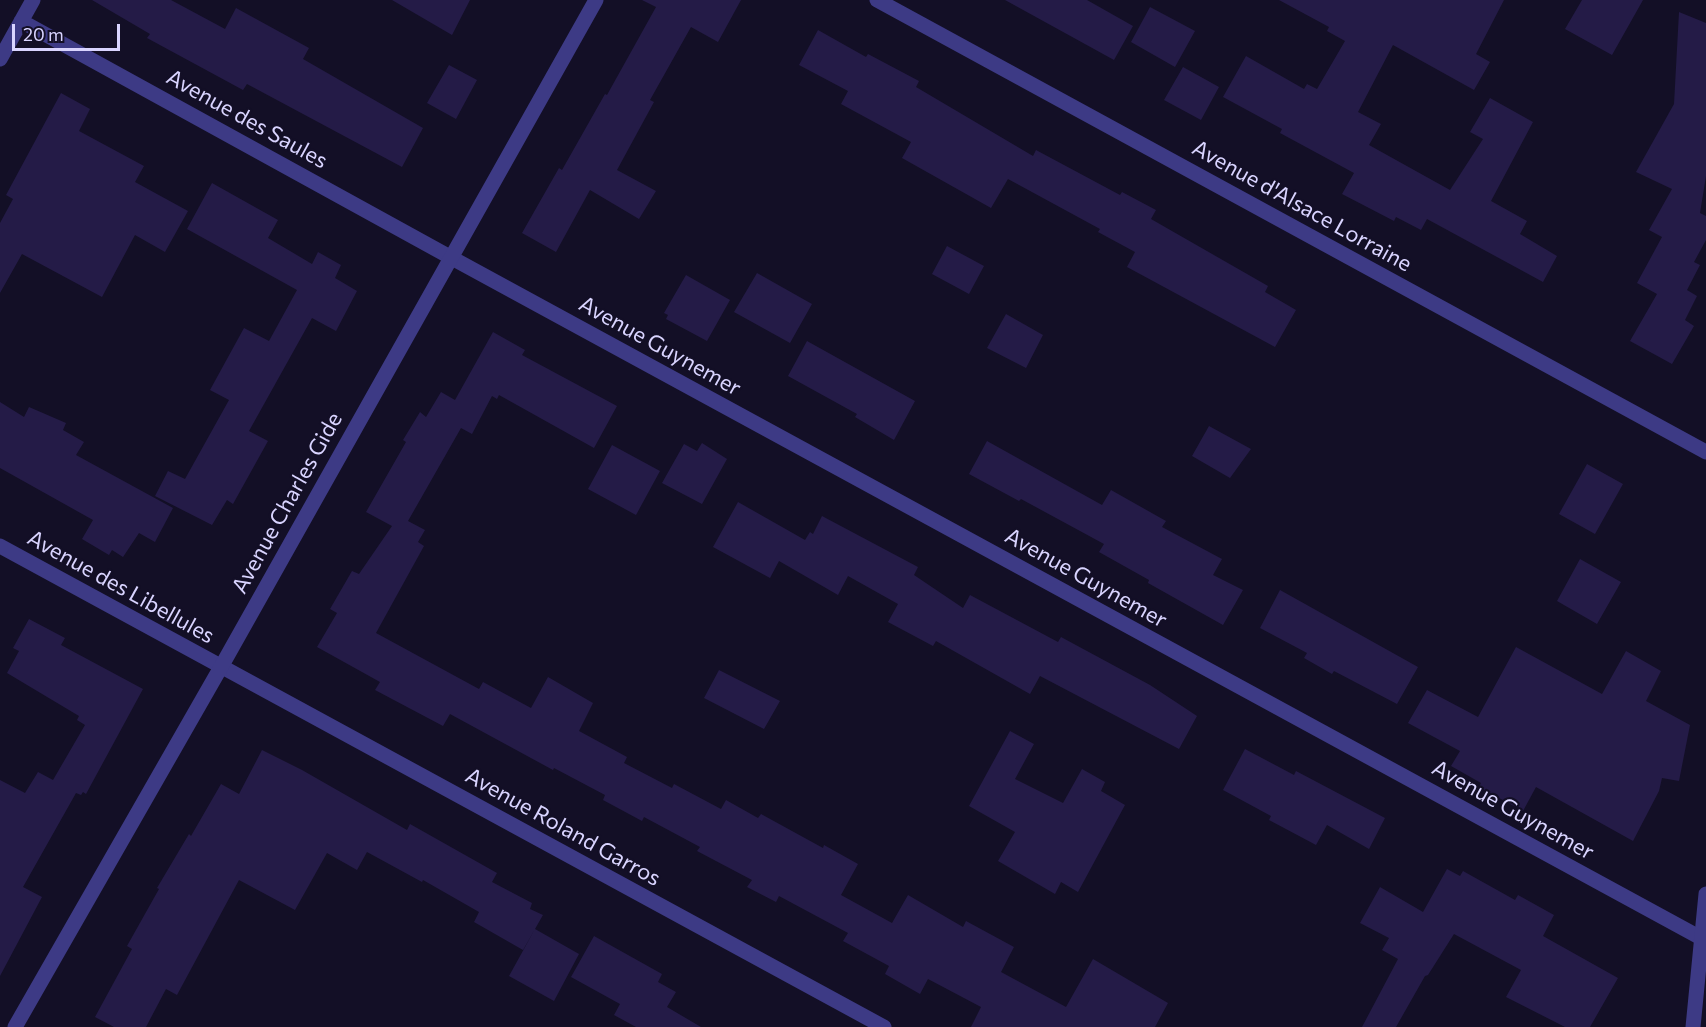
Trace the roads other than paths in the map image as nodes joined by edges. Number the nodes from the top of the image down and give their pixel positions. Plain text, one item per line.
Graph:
1 (33, 0) edge
2 (596, 0) edge
3 (877, 0) edge
4 (21, 21) junction
5 (0, 59) edge
6 (450, 257) junction
7 (1706, 452) edge
8 (0, 546) edge
9 (221, 667) junction
10 (1706, 894) edge
11 (1704, 938) edge
12 (15, 1027) edge
13 (884, 1027) edge
14 (1693, 1027) edge

1 - 4 street
2 - 6 street, Avenue Charles Gide
3 - 7 street, Avenue d'Alsace Lorraine
4 - 5 street
4 - 6 street, Avenue des Saules
6 - 9 street, Avenue Charles Gide
6 - 11 street, Avenue Guynemer
8 - 9 street, Avenue des Libellules
9 - 12 street, Avenue Charles Gide
9 - 13 street, Avenue Roland Garros
10 - 11 street
11 - 14 street

